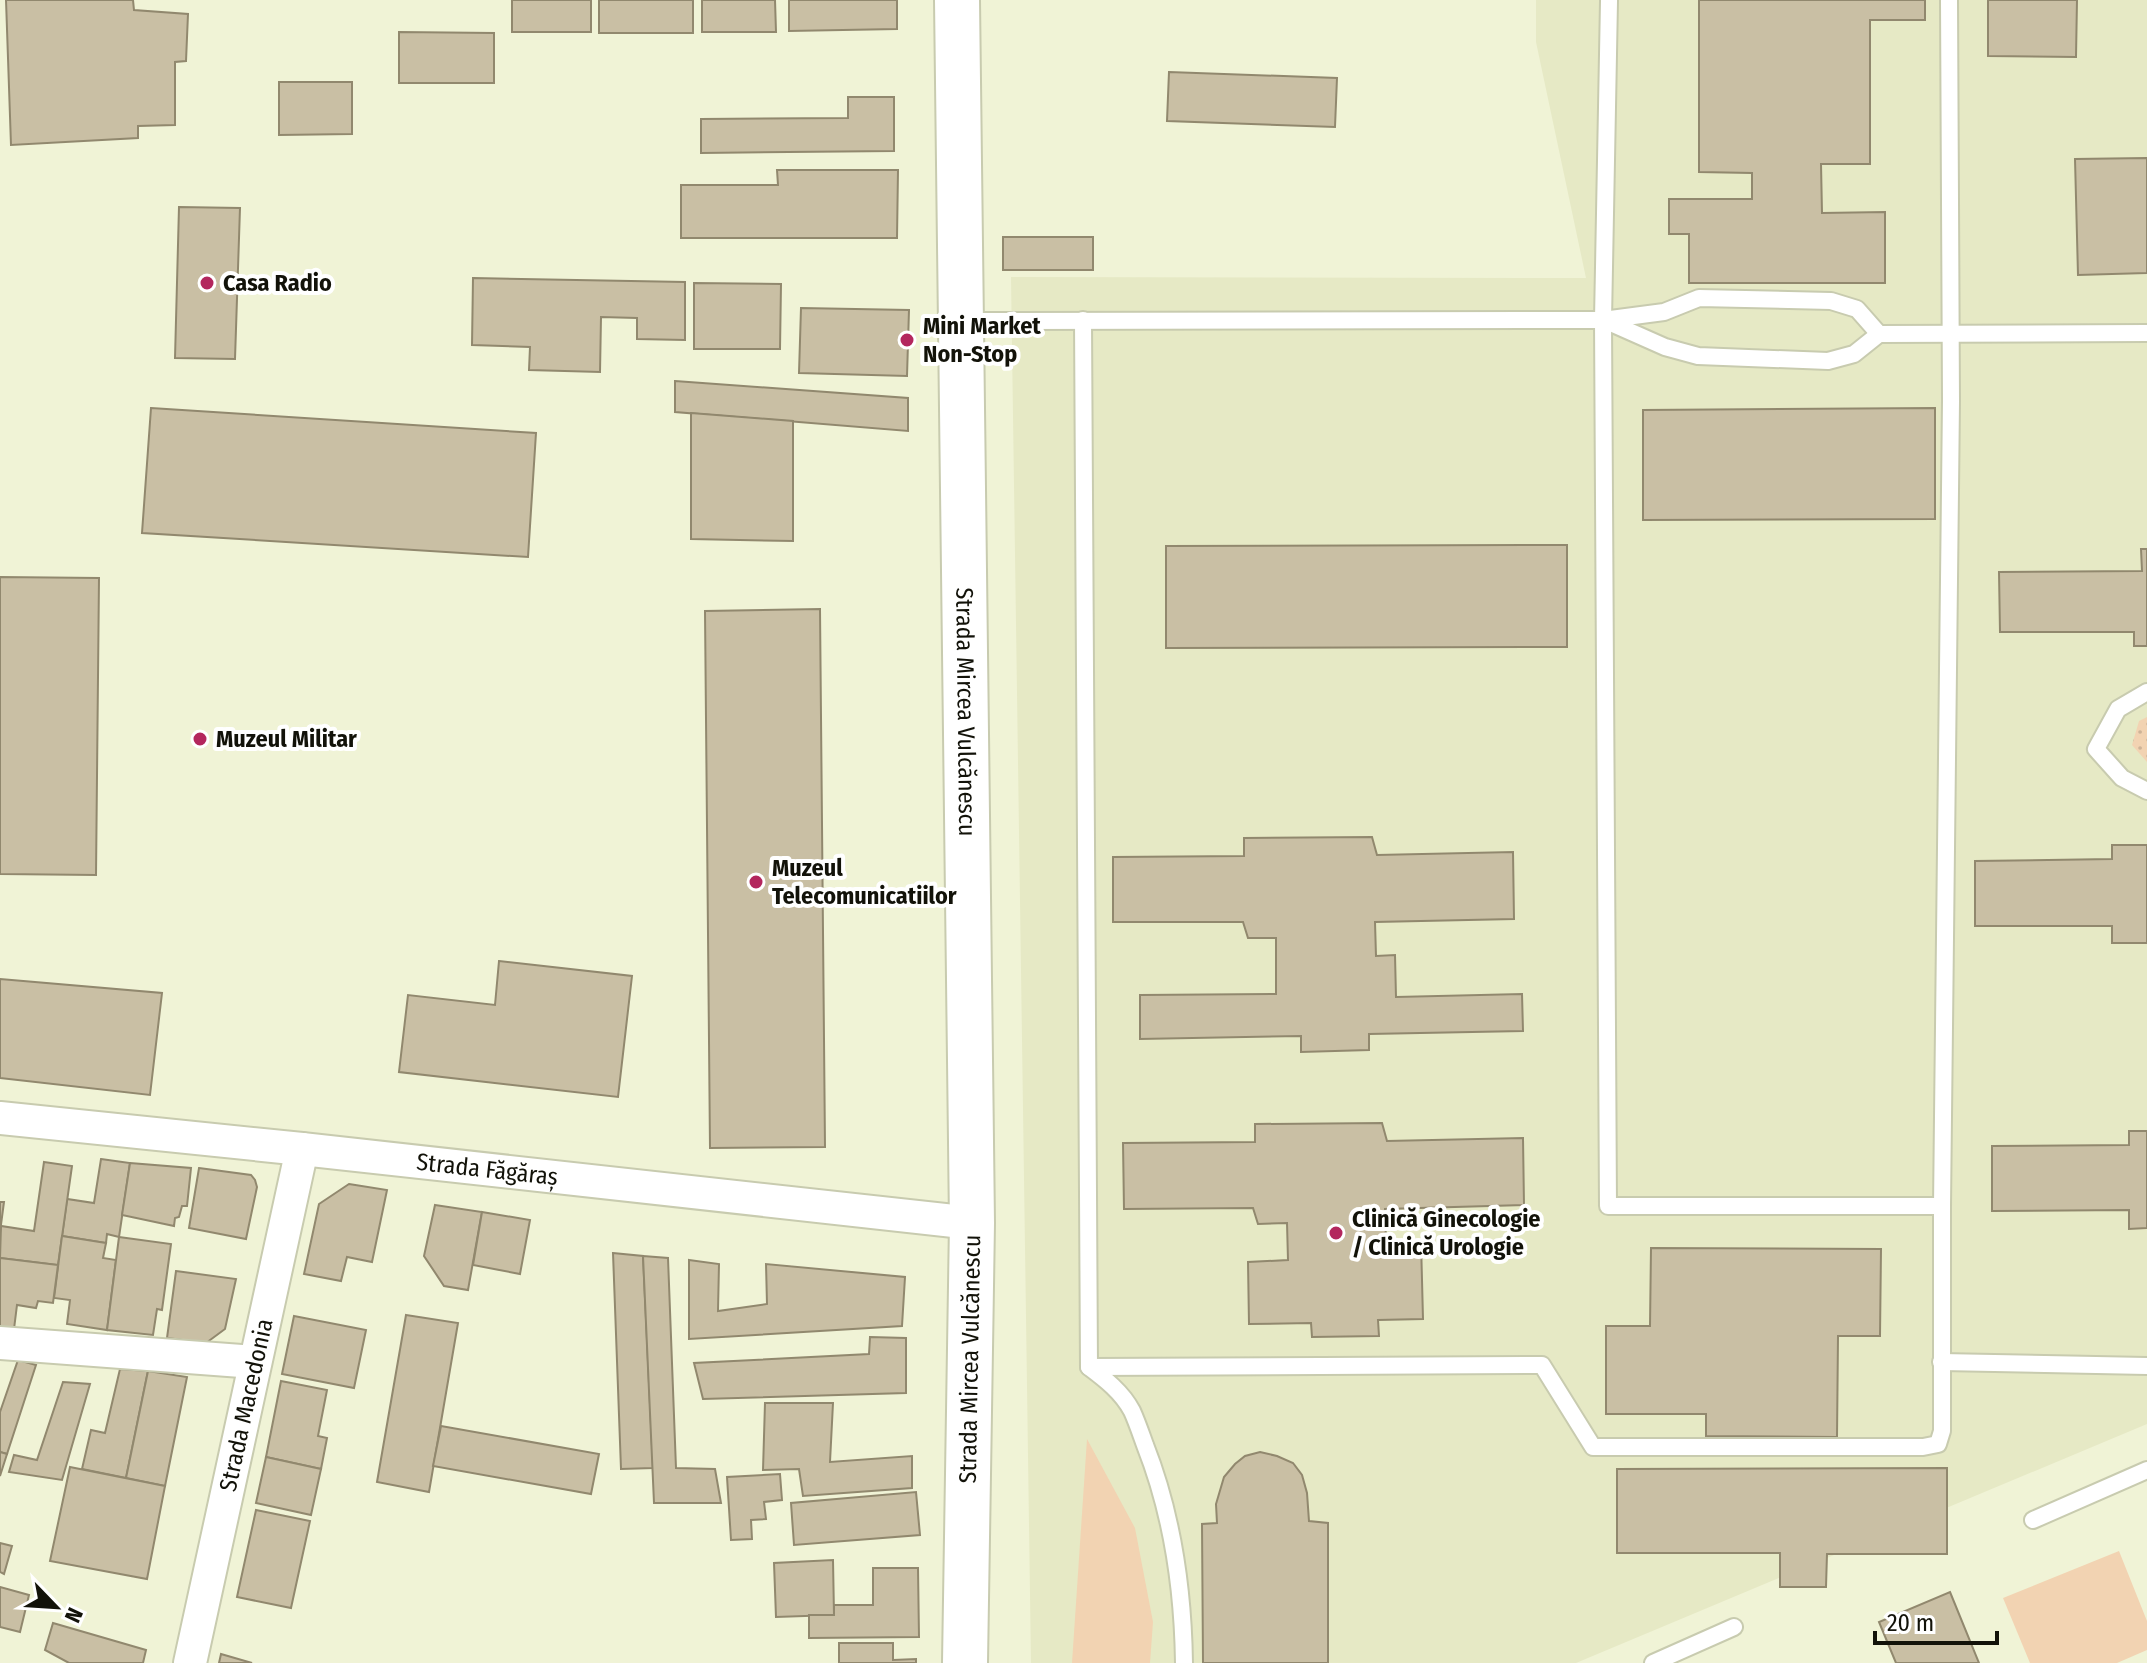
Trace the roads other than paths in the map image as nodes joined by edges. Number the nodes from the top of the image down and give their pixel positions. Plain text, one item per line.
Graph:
1 (957, 0) edge
2 (1949, 0) edge
3 (1609, 1) edge
4 (1083, 320) junction
5 (1603, 320) junction
6 (961, 321) junction
7 (1950, 333) junction
8 (2147, 333) edge
9 (1879, 334) junction
10 (2147, 692) edge
11 (2147, 791) edge
12 (0, 1118) edge
13 (302, 1149) junction
14 (1942, 1206) junction
15 (972, 1223) junction
16 (0, 1343) edge
17 (255, 1362) junction
18 (1941, 1362) junction
19 (2147, 1366) edge
20 (1089, 1367) junction
21 (2147, 1470) edge
22 (2033, 1520) dead end
23 (1734, 1627) dead end
24 (190, 1663) edge
25 (965, 1663) edge
26 (1184, 1663) edge
27 (1653, 1663) edge

1 - 6 main road, Strada Mircea Vulcănescu
2 - 7 lane
3 - 5 lane
4 - 5 lane
4 - 6 lane
4 - 20 lane
5 - 9 lane
5 - 9 lane
5 - 14 lane
6 - 15 main road, Strada Mircea Vulcănescu
7 - 8 lane
7 - 9 lane
7 - 14 lane
10 - 11 lane
12 - 13 street, Strada Făgăraș
13 - 15 street, Strada Făgăraș
13 - 17 street, Strada Macedonia
14 - 18 lane
15 - 25 main road, Strada Mircea Vulcănescu
16 - 17 street
17 - 24 street, Strada Macedonia
18 - 19 lane
18 - 20 lane
20 - 26 lane
21 - 22 lane
23 - 27 lane

